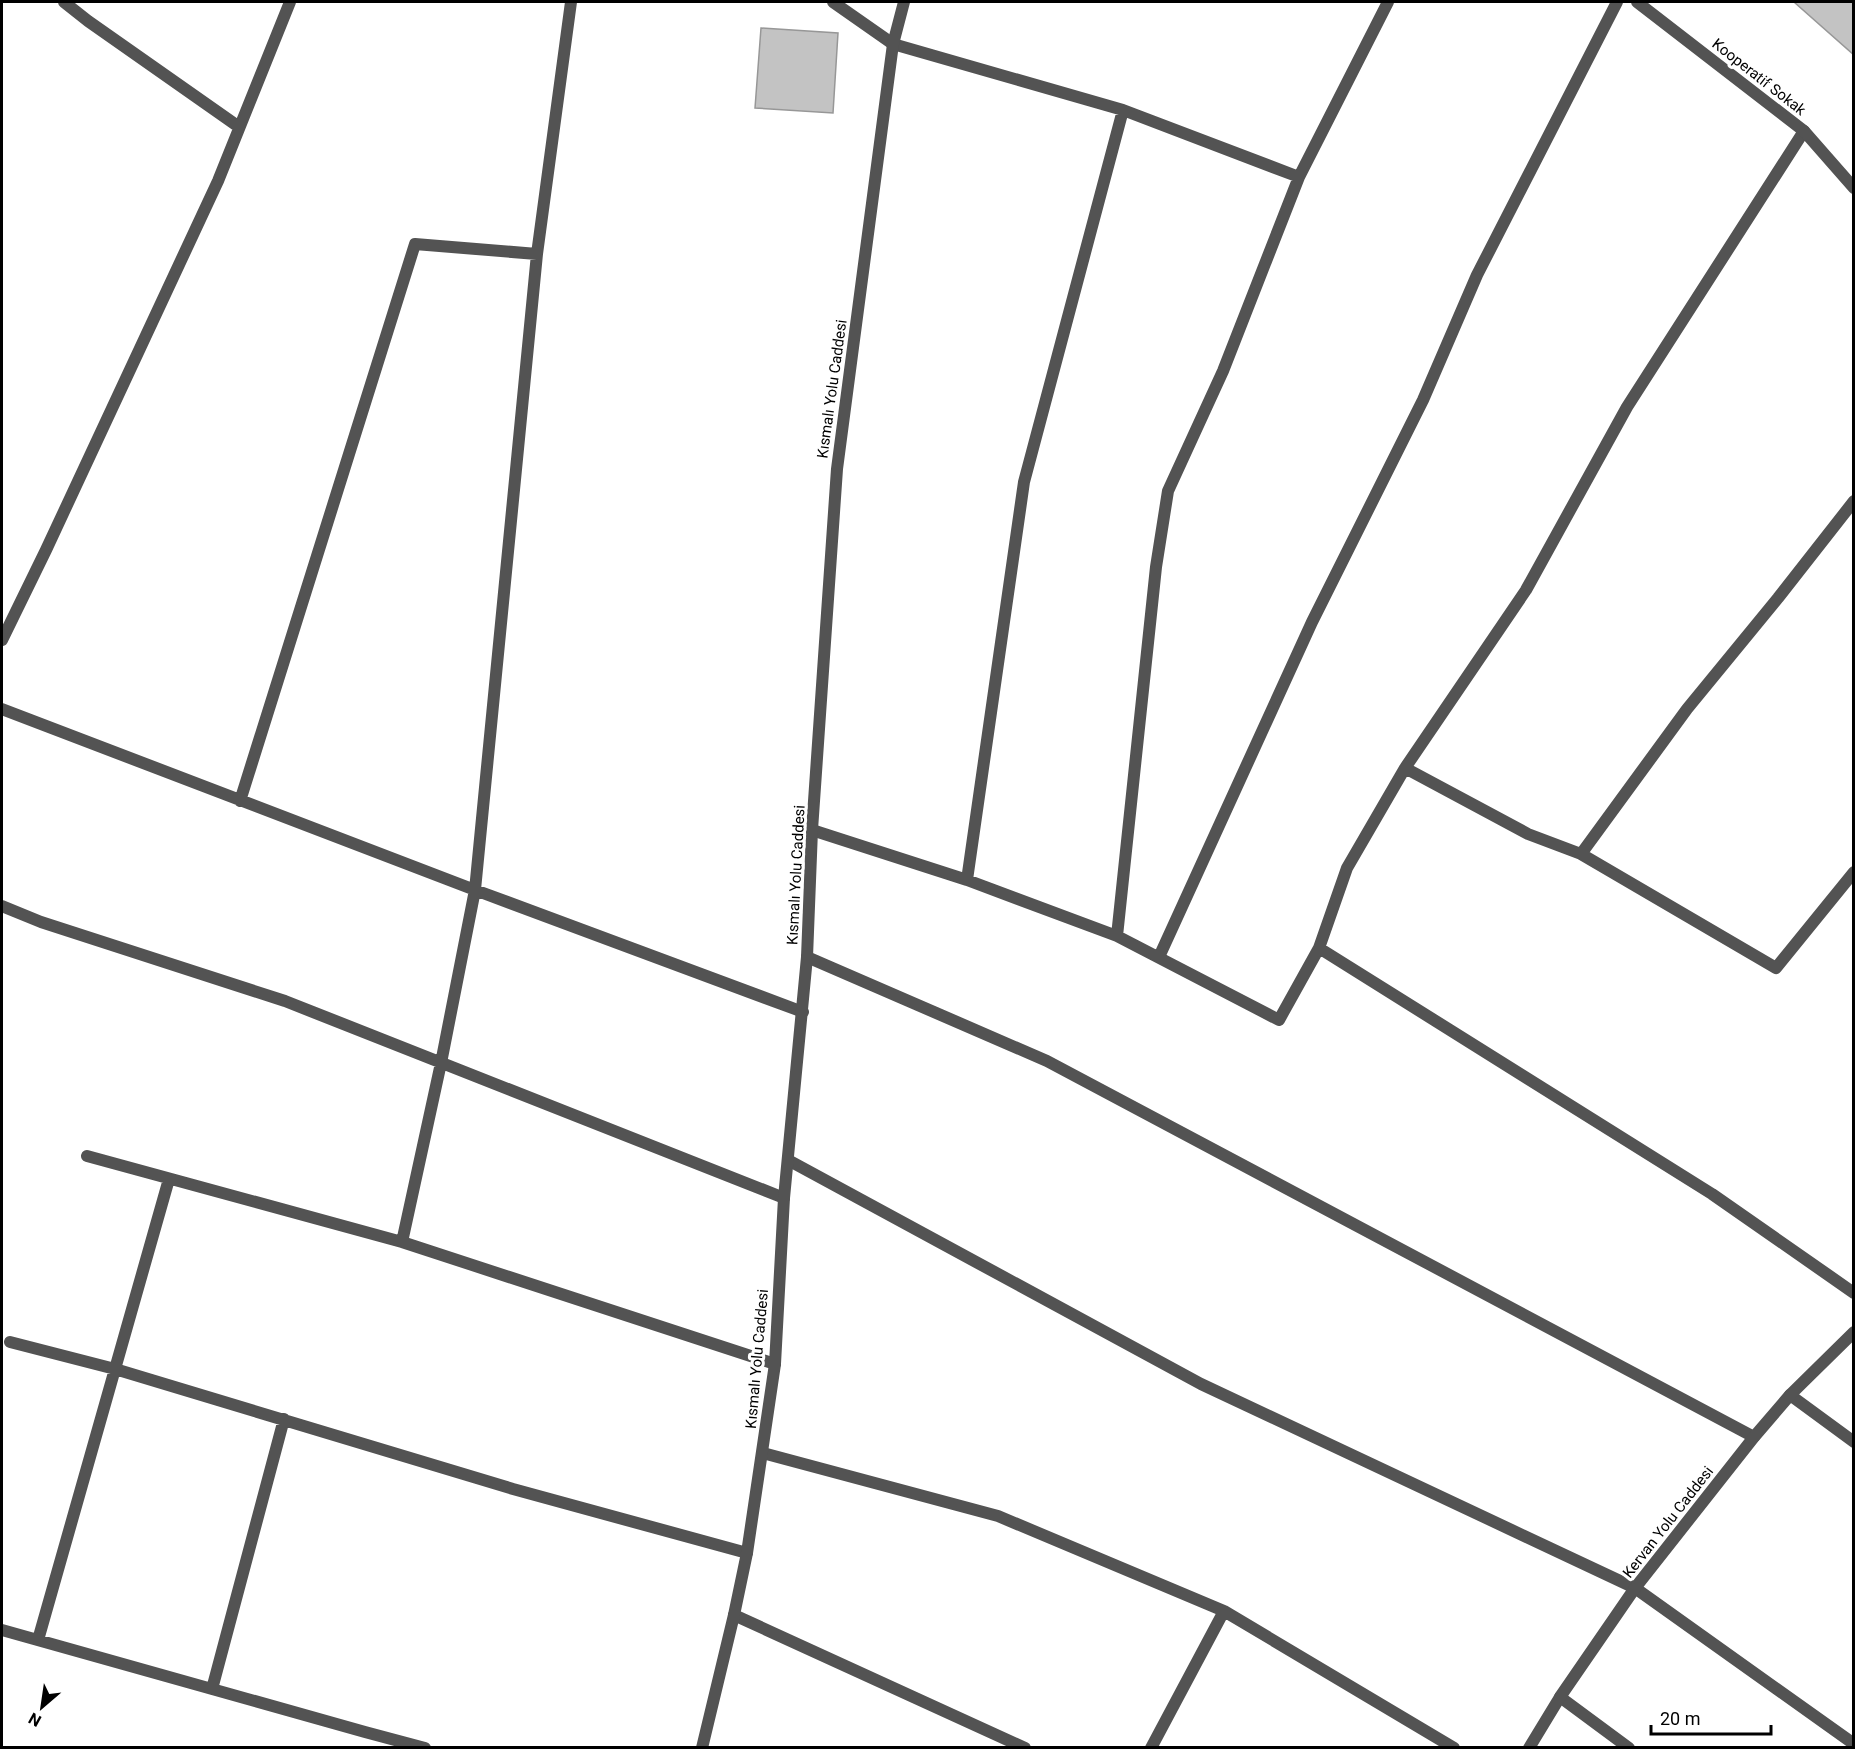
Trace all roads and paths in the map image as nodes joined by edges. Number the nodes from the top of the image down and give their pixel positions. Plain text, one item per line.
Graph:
1 (64, 2) edge
2 (290, 2) edge
3 (571, 2) edge
4 (833, 2) edge
5 (904, 2) edge
6 (1388, 2) edge
7 (1617, 2) edge
8 (1636, 2) edge
9 (893, 44) junction
10 (1123, 110) junction
11 (240, 127) junction
12 (1804, 131) junction
13 (1299, 177) junction
14 (1854, 188) edge
15 (537, 254) junction
16 (1854, 501) edge
17 (2, 640) edge
18 (2, 709) edge
19 (1405, 768) junction
20 (240, 801) junction
21 (812, 830) junction
22 (1581, 854) junction
23 (1854, 872) edge
24 (967, 880) junction
25 (475, 890) junction
26 (2, 906) edge
27 (1117, 936) junction
28 (1319, 948) junction
29 (807, 957) junction
30 (1159, 957) junction
31 (803, 1012) junction
32 (441, 1063) junction
33 (87, 1156) dead end
34 (788, 1160) junction
35 (169, 1179) junction
36 (784, 1198) junction
37 (402, 1242) junction
38 (1854, 1293) edge
39 (1854, 1332) edge
40 (10, 1342) dead end
41 (775, 1364) junction
42 (115, 1369) junction
43 (1790, 1395) junction
44 (284, 1419) junction
45 (1754, 1437) junction
46 (1854, 1442) edge
47 (763, 1453) junction
48 (747, 1553) junction
49 (1635, 1588) junction
50 (1224, 1611) junction
51 (734, 1615) junction
52 (2, 1630) edge
53 (38, 1640) junction
54 (212, 1689) junction
55 (1560, 1698) junction
56 (1854, 1744) edge
57 (425, 1748) edge
58 (702, 1748) edge
59 (1025, 1748) edge
60 (1151, 1748) edge
61 (1454, 1748) edge
62 (1529, 1748) edge
63 (1629, 1748) edge

1 - 11 street
2 - 11 street
3 - 15 street
4 - 9 street
5 - 9 street, Kısmalı Yolu Caddesi
6 - 13 street
7 - 30 street
8 - 12 street, Kooperatif Sokak
9 - 10 street
9 - 21 street, Kısmalı Yolu Caddesi
10 - 13 street
10 - 24 street
11 - 17 street
12 - 14 street, Kooperatif Sokak
12 - 19 street
13 - 27 street
15 - 20 street
15 - 25 street
16 - 22 street
18 - 20 street
19 - 22 street
19 - 28 street
20 - 25 street
21 - 24 street
21 - 29 street, Kısmalı Yolu Caddesi
22 - 23 street
24 - 27 street
25 - 31 street
25 - 32 street
26 - 32 street
27 - 30 street
28 - 30 street
28 - 38 street
29 - 31 street, Kısmalı Yolu Caddesi
29 - 45 street
31 - 34 street, Kısmalı Yolu Caddesi
32 - 36 street
32 - 37 street
33 - 35 street
34 - 36 street, Kısmalı Yolu Caddesi
34 - 49 street
35 - 37 street
35 - 42 street
36 - 41 street, Kısmalı Yolu Caddesi
37 - 41 street
39 - 43 street, Kervan Yolu Caddesi
40 - 42 street
41 - 47 street, Kısmalı Yolu Caddesi
42 - 44 street
42 - 53 street
43 - 45 street, Kervan Yolu Caddesi
43 - 46 street
44 - 48 street
44 - 54 street
45 - 49 street, Kervan Yolu Caddesi
47 - 48 street, Kısmalı Yolu Caddesi
47 - 50 street
48 - 51 street, Kısmalı Yolu Caddesi
49 - 55 street, Kervan Yolu Caddesi
49 - 56 street
50 - 60 street
50 - 61 street
51 - 58 street, Kısmalı Yolu Caddesi
51 - 59 street
52 - 53 street
53 - 54 street
54 - 57 street
55 - 62 street, Kervan Yolu Caddesi
55 - 63 street

